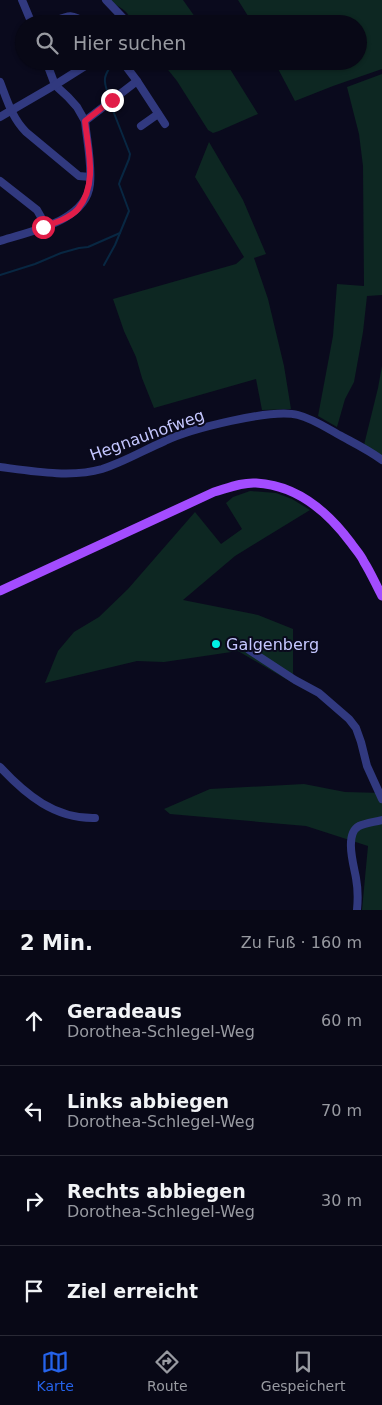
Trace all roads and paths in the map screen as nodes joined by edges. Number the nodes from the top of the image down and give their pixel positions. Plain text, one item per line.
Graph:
1 (22, 0) edge
2 (106, 0) edge
3 (28, 15) edge
4 (122, 15) edge
5 (49, 70) edge
6 (79, 70) edge
7 (129, 70) edge
8 (137, 81) junction
9 (0, 82) edge
10 (55, 85) junction
11 (11, 111) junction
12 (158, 114) junction
13 (0, 117) edge
14 (85, 121) junction
15 (166, 124) dead end
16 (141, 126) dead end
17 (90, 177) junction
18 (0, 181) edge
19 (43, 227) junction
20 (0, 241) edge
21 (382, 460) edge
22 (0, 467) edge
23 (3, 590) edge
24 (382, 596) edge
25 (249, 650) dead end
26 (0, 767) edge
27 (382, 799) edge
28 (95, 818) dead end
29 (382, 820) edge
30 (357, 910) edge

1 - 3 street
2 - 4 street
5 - 10 street
6 - 10 street
7 - 8 street
8 - 12 street
8 - 14 street
9 - 11 street
10 - 11 street
10 - 14 street
11 - 13 street
11 - 17 street
12 - 15 street
12 - 16 street
14 - 17 street
17 - 19 street
18 - 19 street
19 - 20 street
21 - 22 street, Hegnauhofweg
23 - 24 main road
25 - 27 street
26 - 28 street
29 - 30 street

